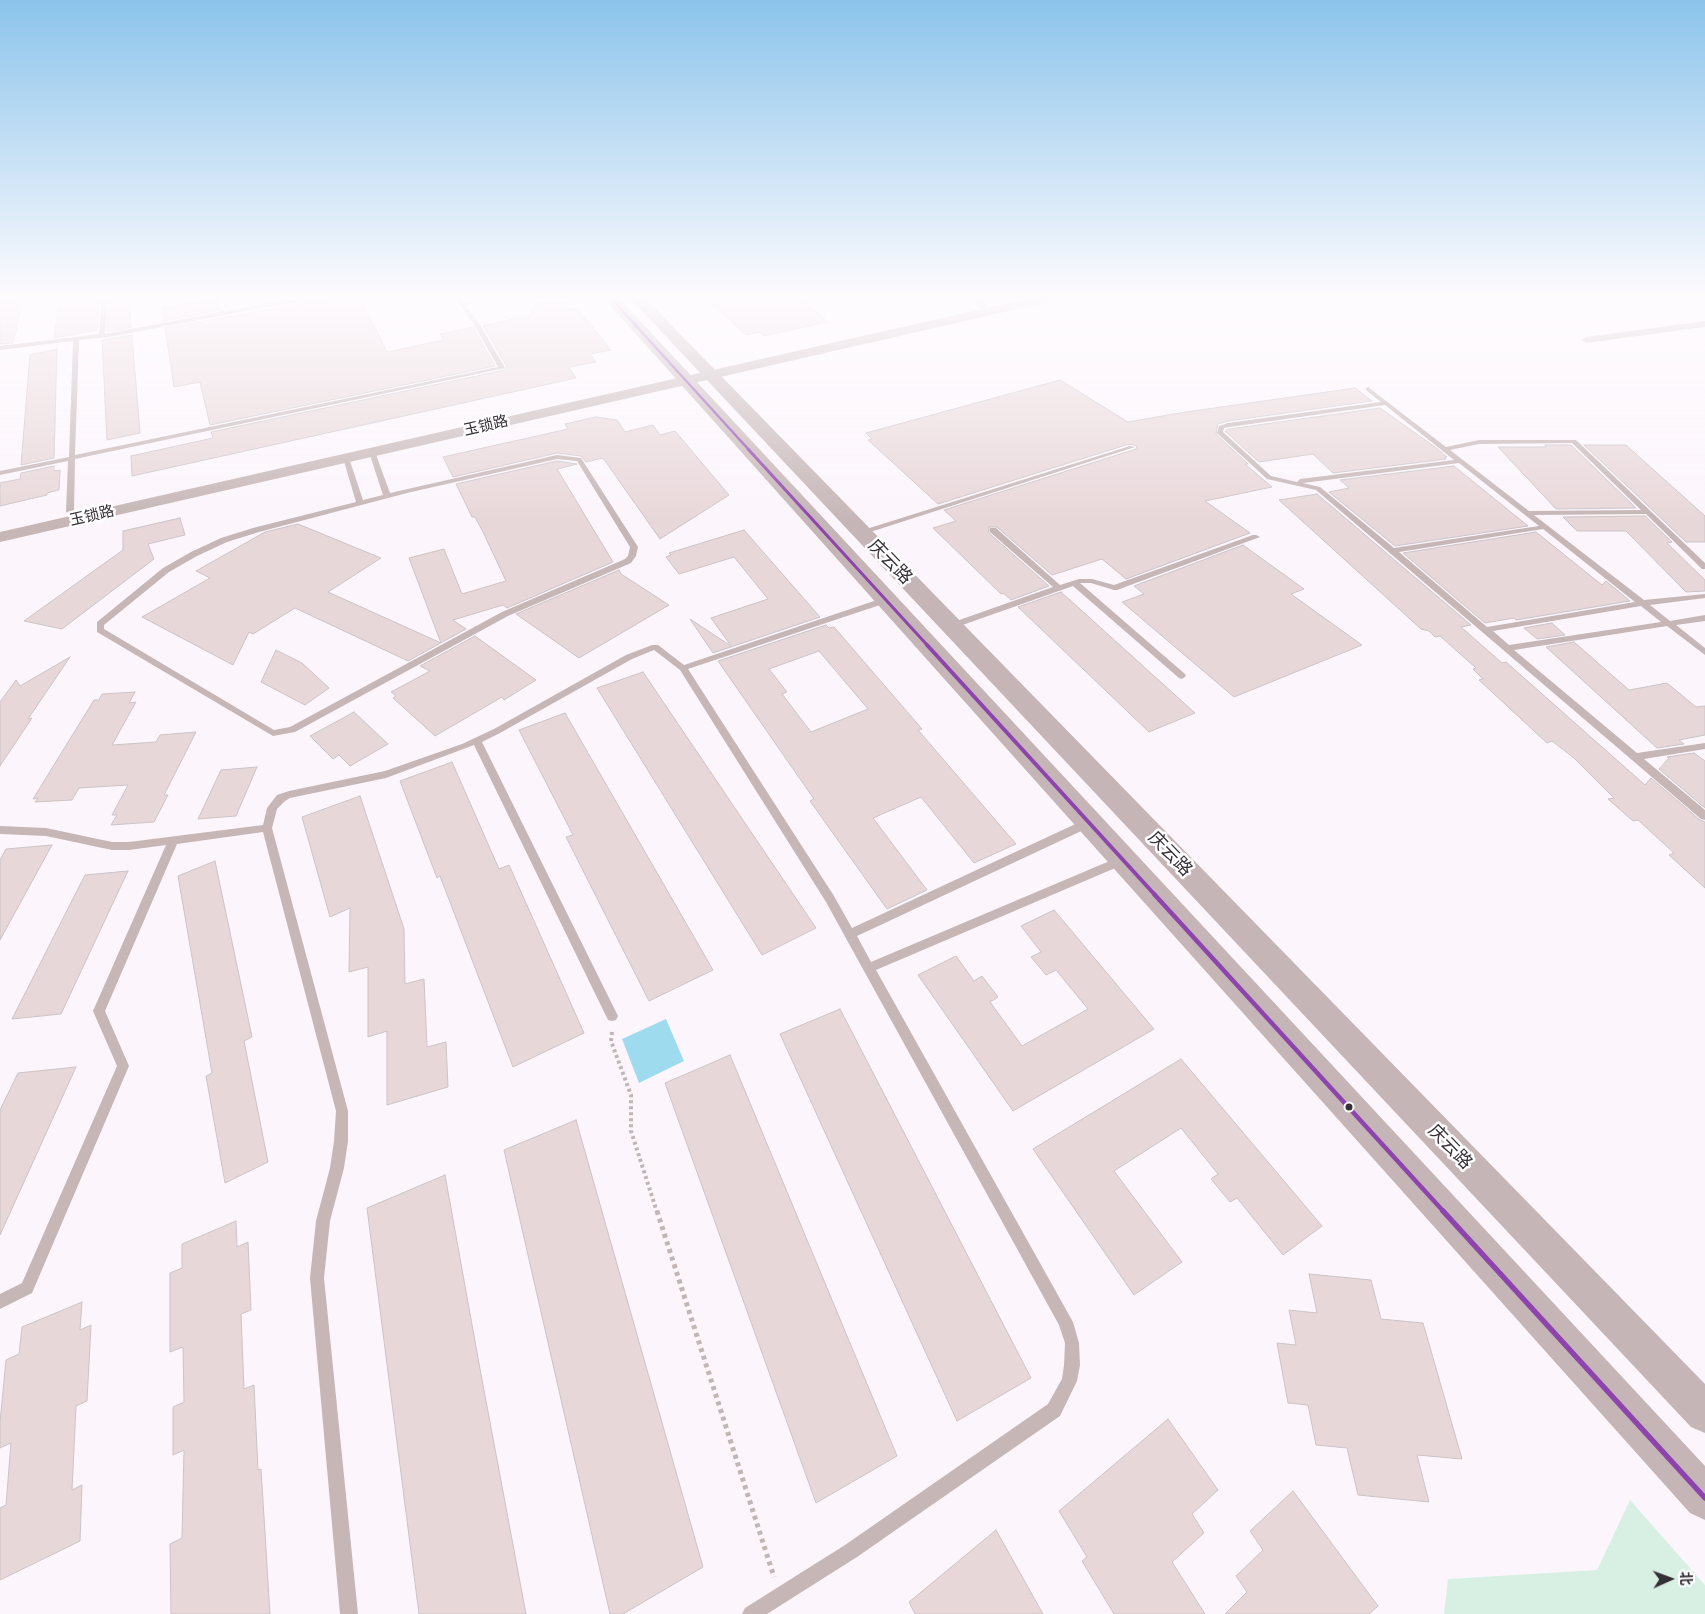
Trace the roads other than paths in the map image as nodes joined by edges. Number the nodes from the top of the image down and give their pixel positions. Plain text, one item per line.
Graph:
1 (75, 370) edge
2 (491, 370) edge
3 (691, 370) edge
4 (692, 370) edge
5 (711, 370) edge
6 (712, 370) edge
7 (695, 374) junction
8 (1368, 390) dead end
9 (1386, 403) junction
10 (1132, 447) dead end
11 (1445, 449) junction
12 (372, 452) junction
13 (346, 458) junction
14 (72, 459) junction
15 (1461, 462) junction
16 (0, 474) edge
17 (1291, 482) junction
18 (387, 496) junction
19 (360, 503) junction
20 (70, 512) junction
21 (1526, 512) junction
22 (1647, 512) junction
23 (0, 527) edge
24 (1545, 527) junction
25 (993, 530) dead end
26 (861, 532) junction
27 (0, 537) edge
28 (1256, 537) dead end
29 (1392, 551) junction
30 (1705, 567) edge
31 (1074, 582) junction
32 (1058, 588) junction
33 (1705, 596) edge
34 (886, 600) junction
35 (1643, 603) junction
36 (1705, 618) edge
37 (1668, 623) junction
38 (951, 626) junction
39 (1485, 630) junction
40 (1507, 648) junction
41 (1705, 652) edge
42 (683, 668) junction
43 (1182, 676) dead end
44 (476, 741) junction
45 (1705, 746) edge
46 (1636, 757) junction
47 (1705, 816) edge
48 (1089, 823) junction
49 (267, 828) junction
50 (0, 830) edge
51 (173, 840) junction
52 (1123, 860) junction
53 (850, 934) junction
54 (869, 968) junction
55 (612, 1016) road end
56 (0, 1302) edge
57 (1705, 1413) edge
58 (1705, 1498) edge
59 (349, 1614) edge
60 (751, 1614) edge

1 - 14 lane
2 - 14 lane
3 - 7 main road, 庆云路
4 - 7 main road, 庆云路
5 - 7 street, 玉锁路
6 - 7 street, 玉锁路
7 - 12 street, 玉锁路
7 - 20 street, 玉锁路
7 - 26 main road, 庆云路
7 - 34 main road, 庆云路
8 - 9 lane
9 - 11 lane
9 - 17 lane
10 - 26 lane
11 - 15 lane
11 - 22 lane
12 - 13 street, 玉锁路
12 - 18 lane
13 - 19 lane
13 - 27 street, 玉锁路
14 - 16 lane
14 - 20 lane
15 - 17 lane
15 - 21 lane
17 - 29 lane
18 - 19 lane
18 - 19 lane
20 - 23 street, 玉锁路
21 - 22 lane
21 - 24 lane
22 - 30 lane
24 - 29 lane
24 - 35 lane
25 - 32 lane
26 - 38 main road, 庆云路
28 - 31 lane
29 - 39 lane
31 - 32 lane
31 - 43 lane
32 - 38 lane
33 - 35 lane
34 - 42 lane
34 - 48 main road, 庆云路
35 - 37 lane
35 - 39 lane
36 - 37 lane
37 - 40 lane
37 - 41 lane
38 - 57 main road, 庆云路
39 - 40 lane
40 - 46 lane
42 - 44 lane
42 - 53 lane
44 - 49 lane
44 - 55 lane
45 - 46 lane
46 - 47 lane
48 - 52 main road, 庆云路
48 - 53 lane
49 - 51 lane
49 - 59 lane
50 - 51 lane
51 - 56 lane
52 - 54 lane
52 - 58 main road, 庆云路
53 - 54 lane
54 - 60 lane

